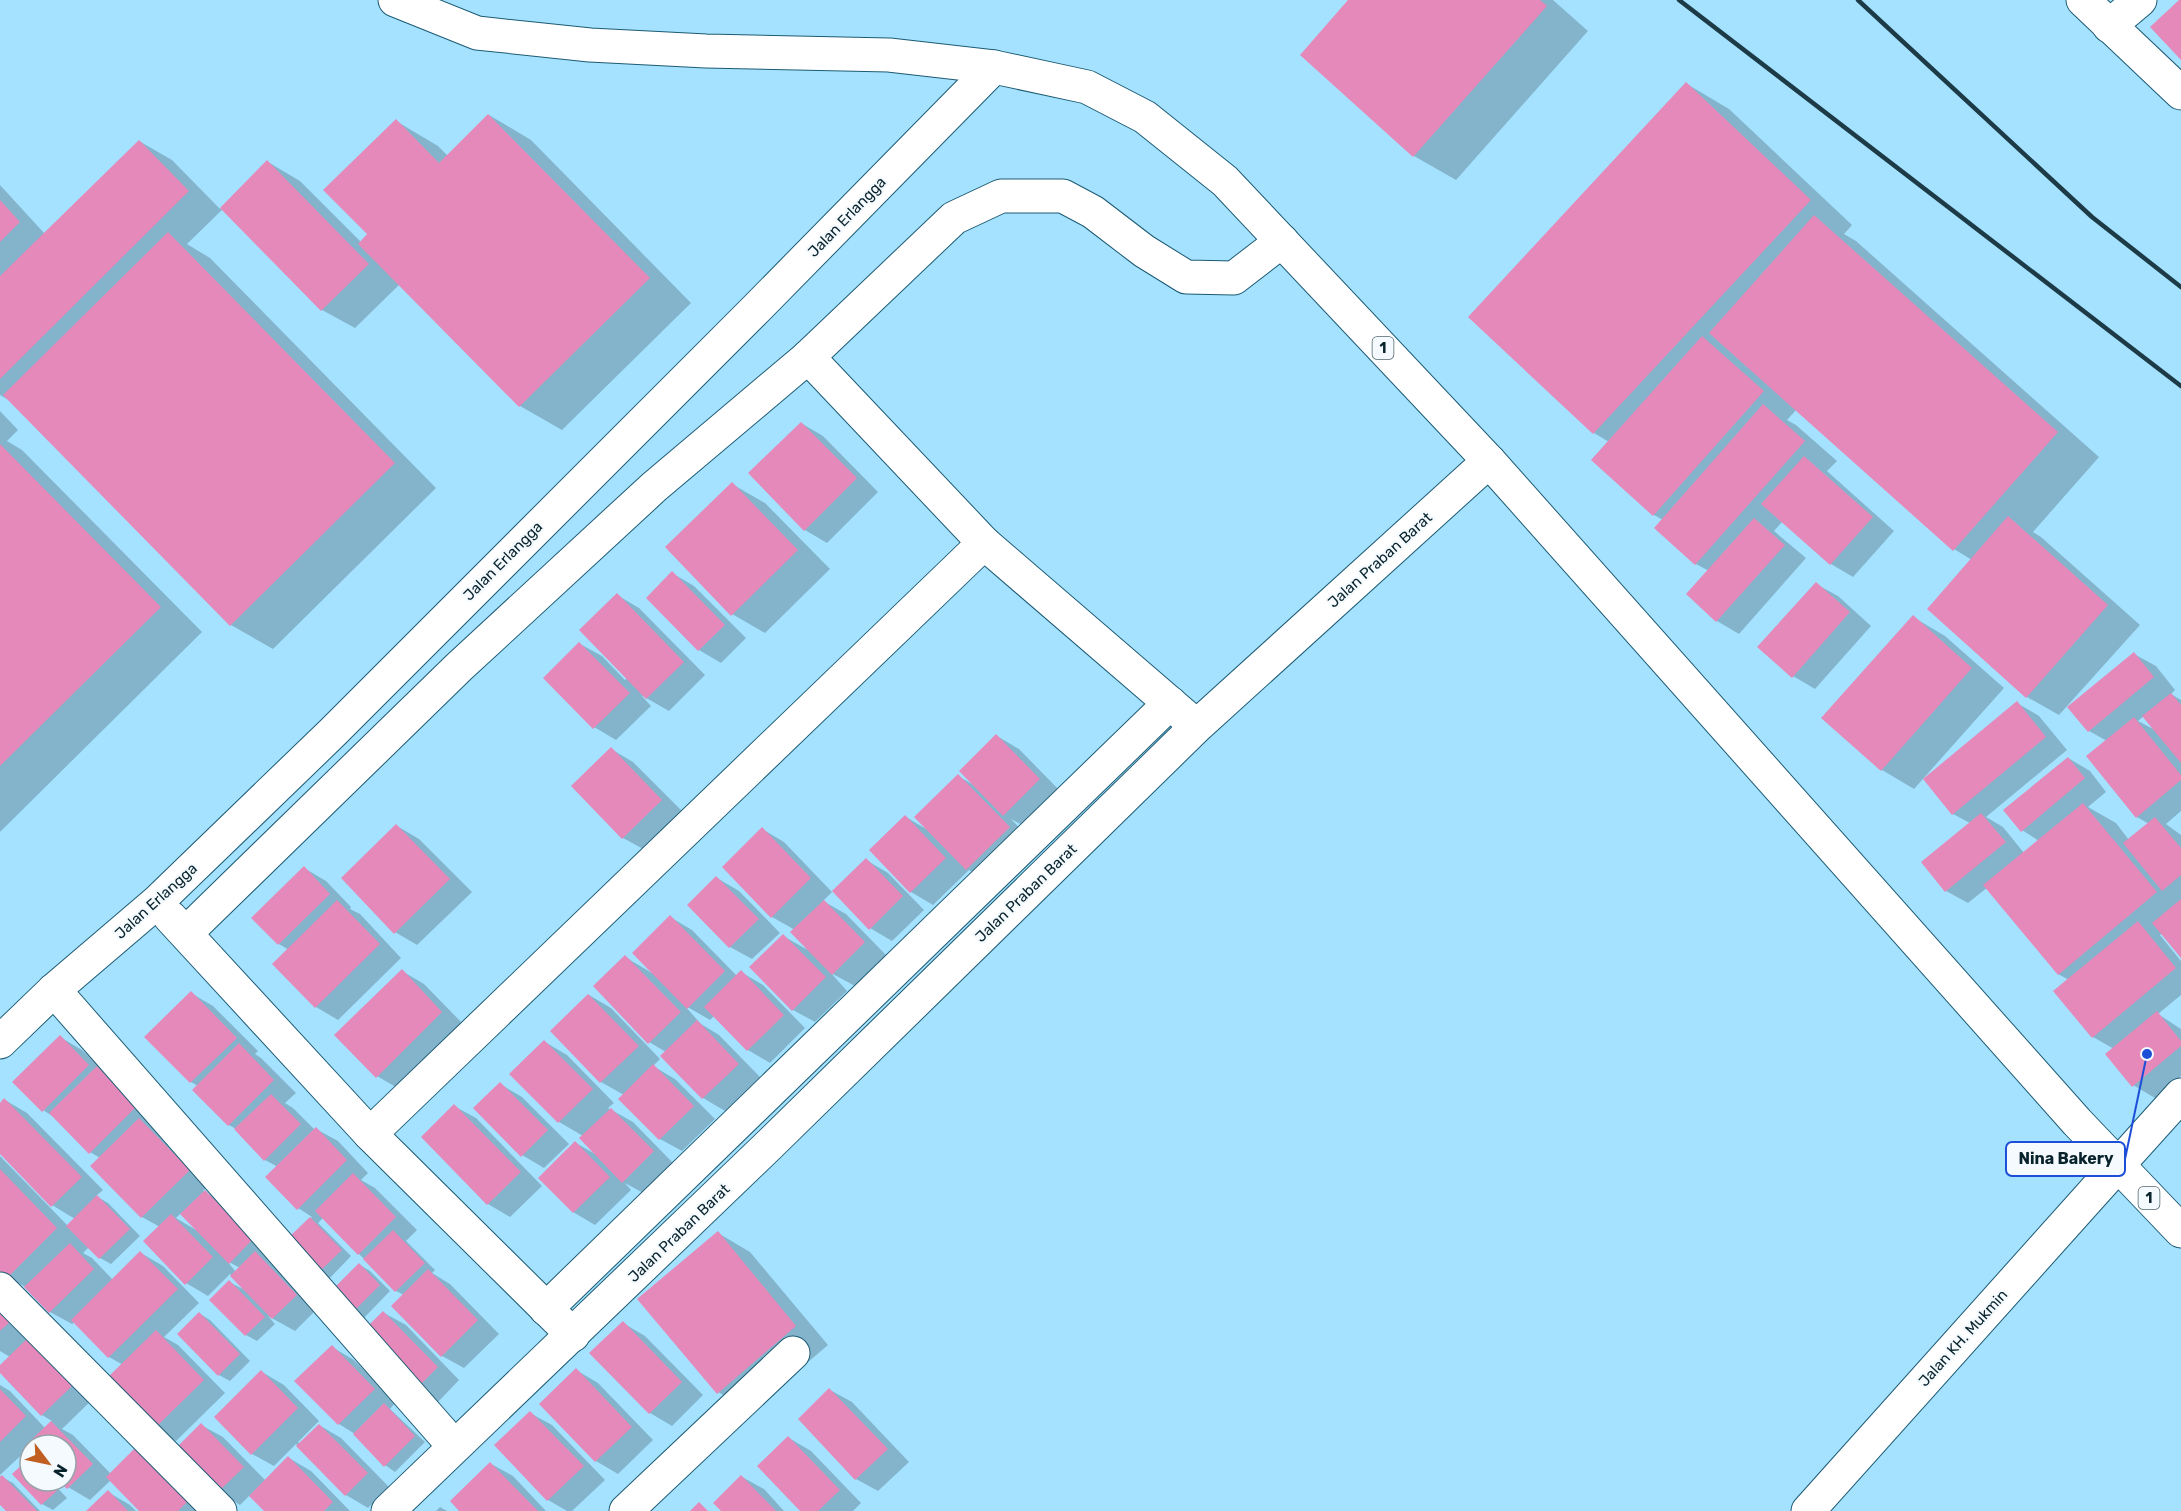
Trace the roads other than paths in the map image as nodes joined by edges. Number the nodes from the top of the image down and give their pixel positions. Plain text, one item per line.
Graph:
1 (395, 0) edge
2 (2083, 0) edge
3 (2140, 0) edge
4 (2109, 26) junction
5 (994, 67) junction
6 (2181, 93) edge
7 (1282, 241) junction
8 (808, 357) junction
9 (1488, 461) junction
10 (984, 543) junction
11 (1170, 703) junction
12 (1197, 726) junction
13 (157, 902) junction
14 (186, 933) junction
15 (54, 990) junction
16 (0, 1042) edge
17 (2181, 1095) edge
18 (370, 1134) junction
19 (2118, 1165) junction
20 (2181, 1231) edge
21 (0, 1288) edge
22 (546, 1309) junction
23 (573, 1335) junction
24 (793, 1353) dead end
25 (454, 1446) junction
26 (220, 1511) edge
27 (388, 1511) edge
28 (626, 1511) edge
29 (1808, 1511) edge

1 - 5 main road, 1
2 - 4 main road
3 - 4 main road
4 - 6 main road
5 - 7 main road, 1
5 - 13 main road, Jalan Erlangga
7 - 8 main road
7 - 9 main road, 1
8 - 10 main road
8 - 14 main road
9 - 12 main road, Jalan Praban Barat
9 - 19 main road, 1
10 - 11 main road
10 - 18 main road
11 - 12 main road
11 - 22 main road
12 - 23 main road, Jalan Praban Barat
13 - 14 main road
13 - 15 main road, Jalan Erlangga
14 - 18 main road
15 - 16 main road, Jalan Erlangga
15 - 25 main road
17 - 19 main road, Jalan KH. Mukmin
18 - 22 main road
19 - 20 main road, 1
19 - 29 main road, Jalan KH. Mukmin
21 - 26 main road
22 - 23 main road
23 - 25 main road, Jalan Praban Barat
24 - 28 main road
25 - 27 main road, Jalan Praban Barat

